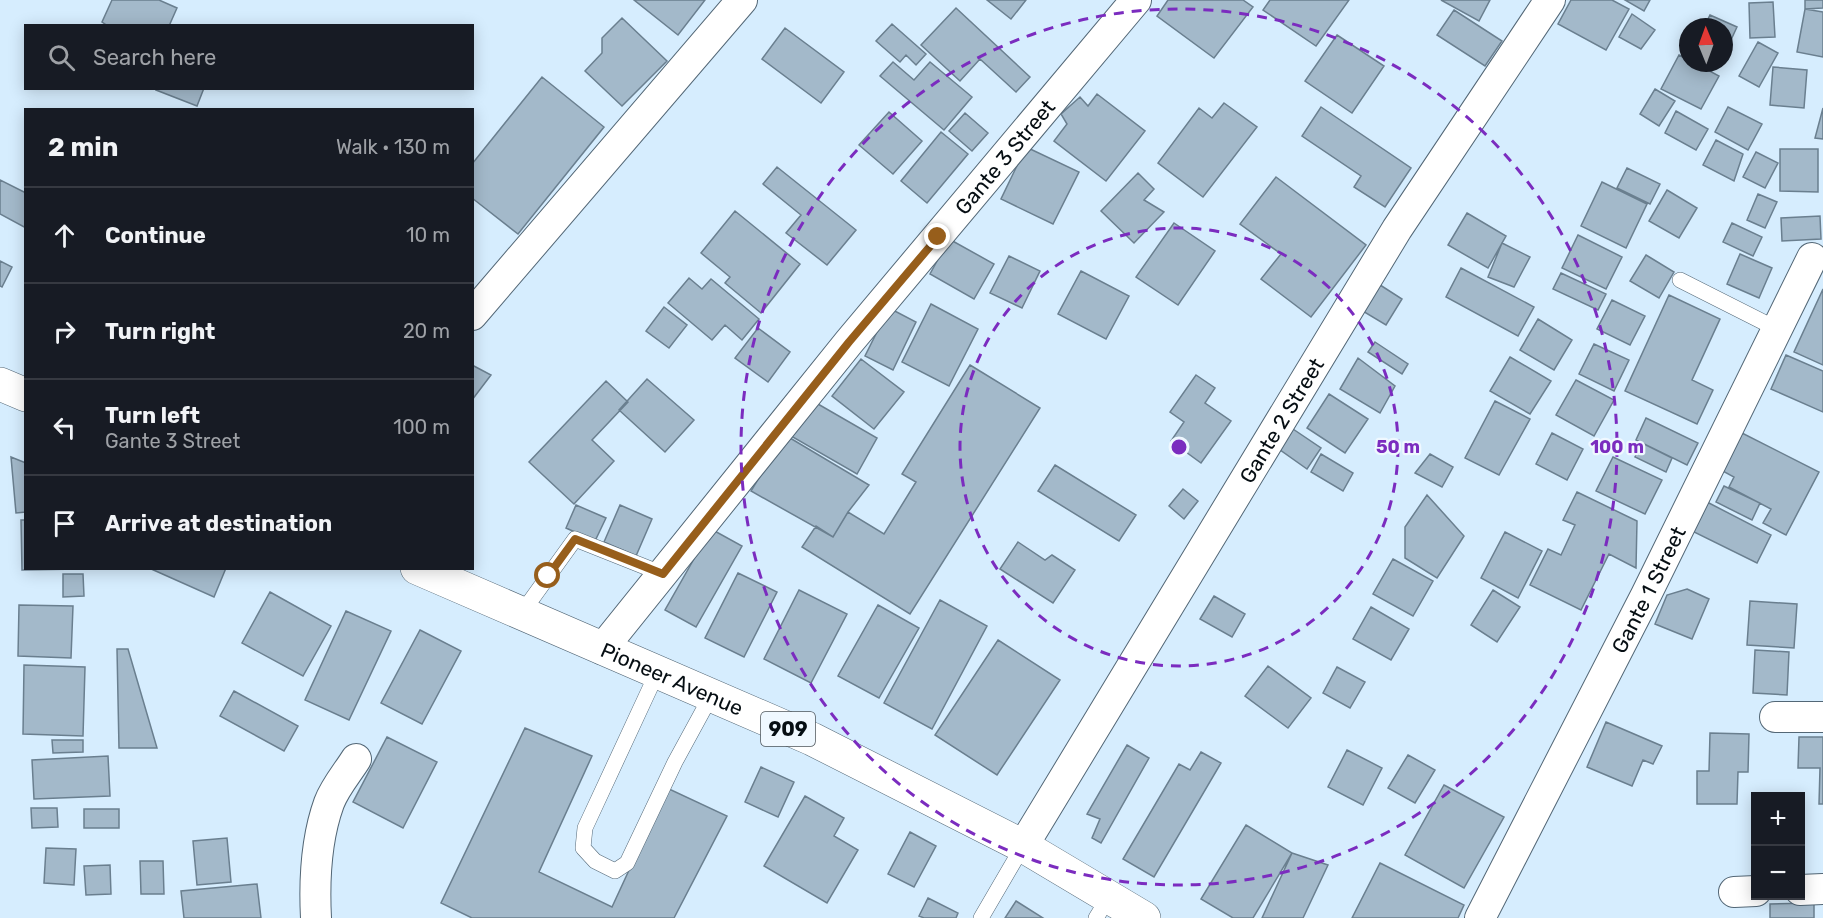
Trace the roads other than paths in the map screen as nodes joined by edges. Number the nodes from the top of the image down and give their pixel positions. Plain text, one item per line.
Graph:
1 (742, 0) edge
2 (1136, 0) edge
3 (1550, 0) edge
4 (1812, 258) dead end
5 (1680, 280) dead end
6 (474, 313) edge
7 (1777, 329) junction
8 (0, 384) edge
9 (24, 394) edge
10 (422, 570) edge
11 (663, 574) junction
12 (521, 614) junction
13 (602, 650) junction
14 (657, 673) junction
15 (711, 696) junction
16 (1775, 717) dead end
17 (1823, 717) edge
18 (356, 759) dead end
19 (1023, 846) junction
20 (1823, 889) edge
21 (1805, 890) edge
22 (1102, 907) edge
23 (316, 918) edge
24 (981, 918) edge
25 (1144, 918) edge
26 (1480, 918) edge

1 - 6 street
2 - 11 street, Gante 3 Street
3 - 19 street, Gante 2 Street
4 - 7 street, Gante 1 Street
5 - 7 lane
7 - 26 street, Gante 1 Street
8 - 9 highway
10 - 12 highway, Pioneer Avenue / 909
11 - 12 lane
11 - 13 street, Gante 3 Street
12 - 13 highway, Pioneer Avenue / 909
13 - 14 highway, Pioneer Avenue / 909
14 - 15 highway, Pioneer Avenue / 909
14 - 15 lane
15 - 19 highway, Pioneer Avenue / 909
16 - 17 street
18 - 23 street
19 - 22 highway, Pioneer Avenue / 909
19 - 24 lane
20 - 21 street
22 - 25 highway, Pioneer Avenue / 909

